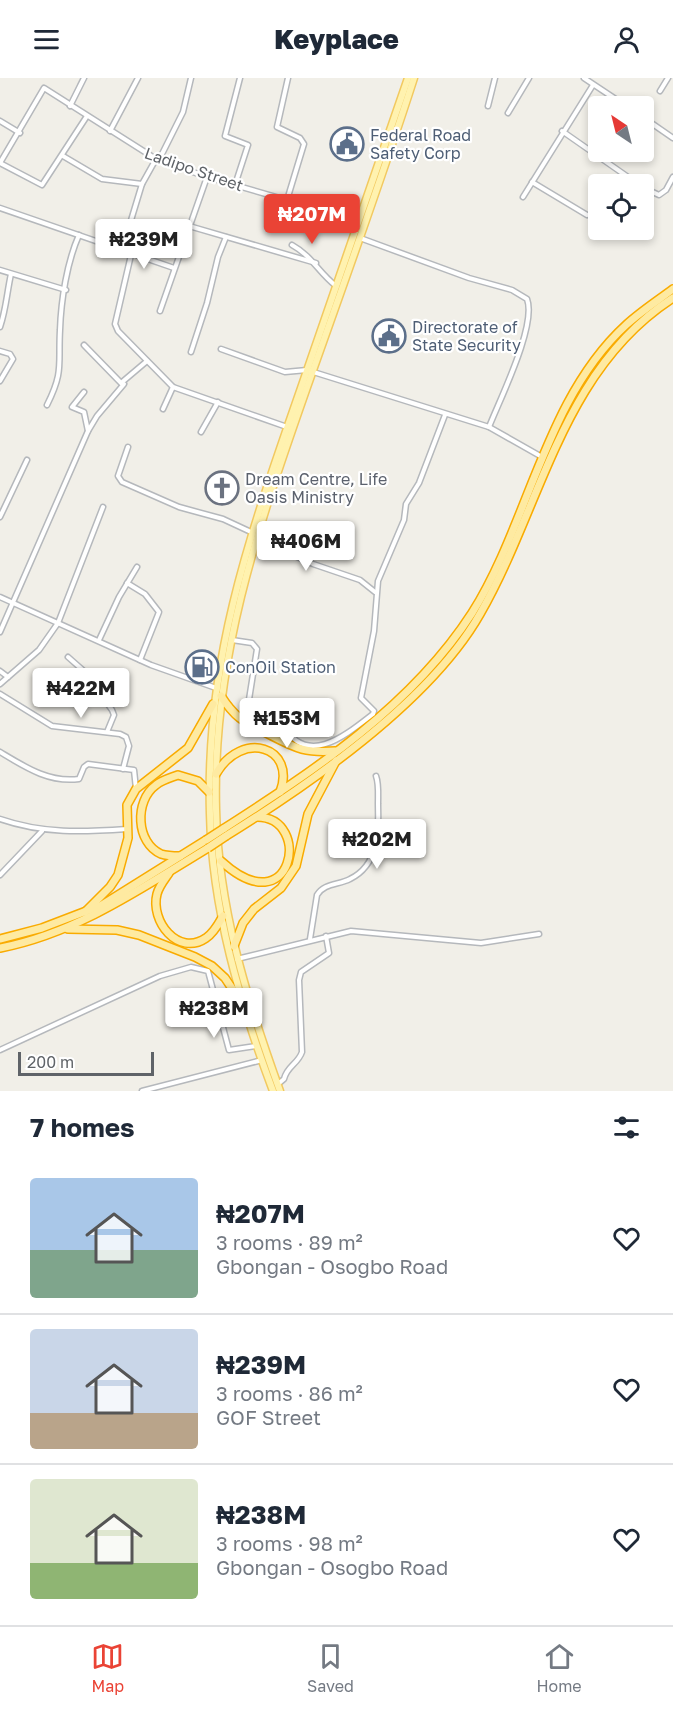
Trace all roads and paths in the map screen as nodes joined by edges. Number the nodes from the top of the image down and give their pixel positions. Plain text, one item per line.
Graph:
1 (84, 78) edge
2 (138, 78) edge
3 (191, 78) edge
4 (240, 78) edge
5 (288, 78) edge
6 (408, 78) edge
7 (414, 78) edge
8 (495, 78) edge
9 (529, 78) edge
10 (584, 78) edge
11 (668, 78) edge
12 (593, 85) junction
13 (660, 91) dead end
14 (610, 96) edge
15 (70, 106) junction
16 (488, 106) dead end
17 (508, 113) dead end
18 (87, 116) junction
19 (0, 121) edge
20 (654, 125) edge
21 (562, 130) junction
22 (110, 131) junction
23 (20, 133) junction
24 (673, 138) edge
25 (63, 156) junction
26 (157, 159) junction
27 (1, 165) edge
28 (624, 174) edge
29 (207, 177) junction
30 (673, 177) edge
31 (532, 182) junction
32 (142, 184) junction
33 (235, 185) junction
34 (654, 193) edge
35 (523, 197) dead end
36 (287, 200) junction
37 (0, 208) edge
38 (587, 215) dead end
39 (359, 221) junction
40 (189, 226) junction
41 (79, 235) junction
42 (226, 237) junction
43 (359, 238) junction
44 (292, 245) dead end
45 (122, 250) junction
46 (131, 255) junction
47 (316, 263) junction
48 (174, 268) junction
49 (0, 270) edge
50 (11, 274) junction
51 (336, 286) junction
52 (673, 289) edge
53 (66, 290) junction
54 (673, 298) edge
55 (160, 311) dead end
56 (0, 327) edge
57 (84, 345) dead end
58 (221, 349) dead end
59 (0, 351) edge
60 (191, 352) dead end
61 (147, 361) junction
62 (310, 371) junction
63 (0, 381) edge
64 (124, 383) junction
65 (173, 387) junction
66 (84, 392) dead end
67 (218, 402) junction
68 (47, 405) dead end
69 (164, 409) dead end
70 (446, 415) junction
71 (288, 427) junction
72 (489, 427) junction
73 (88, 431) junction
74 (201, 432) dead end
75 (128, 447) dead end
76 (543, 457) junction
77 (27, 460) dead end
78 (103, 507) dead end
79 (0, 517) edge
80 (251, 532) junction
81 (255, 538) junction
82 (137, 567) dead end
83 (378, 581) junction
84 (127, 583) junction
85 (367, 584) junction
86 (376, 592) junction
87 (0, 597) edge
88 (12, 602) junction
89 (58, 622) junction
90 (0, 632) edge
91 (230, 639) junction
92 (99, 640) junction
93 (68, 657) dead end
94 (140, 660) junction
95 (0, 672) edge
96 (8, 677) junction
97 (0, 684) edge
98 (216, 688) junction
99 (0, 694) edge
100 (221, 696) junction
101 (213, 704) junction
102 (107, 732) junction
103 (0, 752) edge
104 (336, 755) junction
105 (123, 769) junction
106 (216, 774) junction
107 (376, 776) dead end
108 (135, 789) junction
109 (209, 792) junction
110 (280, 792) junction
111 (257, 817) junction
112 (0, 819) edge
113 (127, 829) junction
114 (42, 831) junction
115 (224, 833) junction
116 (180, 856) junction
117 (221, 861) junction
118 (171, 870) junction
119 (1, 874) edge
120 (85, 912) junction
121 (223, 916) junction
122 (65, 929) junction
123 (539, 934) dead end
124 (326, 936) junction
125 (0, 939) edge
126 (310, 939) junction
127 (234, 946) junction
128 (0, 948) edge
129 (236, 959) junction
130 (241, 1002) junction
131 (256, 1046) junction
132 (0, 1050) edge
133 (262, 1060) junction
134 (279, 1088) edge
135 (142, 1091) edge
136 (273, 1091) edge

1 - 15 street
2 - 22 street
3 - 26 street
4 - 33 street
5 - 36 street
6 - 39 main road
7 - 43 main road
8 - 16 street
9 - 17 street
10 - 12 street
11 - 13 street
12 - 14 street
12 - 21 street
15 - 18 street, Ladipo Street
15 - 23 street, Ladipo Street
18 - 22 street, Ladipo Street
18 - 25 street
19 - 23 street
20 - 24 street
21 - 28 street
21 - 31 street
22 - 26 street, Ladipo Street
23 - 27 street
25 - 27 street
25 - 32 street
26 - 29 street, Ladipo Street
26 - 32 street
29 - 33 street, Ladipo Street
29 - 40 street
30 - 34 street
31 - 35 street
31 - 38 street
32 - 45 street
33 - 36 street, Ladipo Street
36 - 39 street, Ladipo Street
37 - 41 street
39 - 51 main road
40 - 42 street
40 - 48 street
41 - 45 street
41 - 53 street
42 - 47 street
42 - 60 street
43 - 62 main road
43 - 72 street
44 - 47 street
45 - 46 street
46 - 48 street
46 - 61 street
47 - 51 street
48 - 55 street
49 - 50 street
50 - 53 street
50 - 56 street
51 - 62 main road
52 - 76 highway
53 - 68 street
54 - 104 highway
57 - 64 street
58 - 62 street
59 - 63 street
61 - 64 street
61 - 65 street
62 - 70 street
62 - 71 main road
62 - 81 main road
64 - 73 street
65 - 67 street
65 - 69 street
66 - 73 street
67 - 71 street
67 - 74 street
70 - 72 street
70 - 83 street
71 - 80 main road
72 - 76 street
73 - 88 street
75 - 80 street
76 - 104 highway
77 - 79 street
78 - 89 street
80 - 98 main road
81 - 85 street
81 - 91 main road
82 - 84 street
83 - 85 street
83 - 86 street
84 - 92 street
84 - 94 street
85 - 86 street
86 - 91 street
87 - 88 street
88 - 89 street
88 - 90 street
89 - 92 street
89 - 96 street
91 - 100 main road
92 - 94 street
93 - 102 street
94 - 98 street
95 - 96 street
96 - 97 street
98 - 101 main road
99 - 102 street
100 - 104 highway
100 - 106 main road
101 - 108 highway
101 - 109 main road
102 - 105 street
103 - 105 street
104 - 110 highway
104 - 111 highway
104 - 127 highway
105 - 108 street
106 - 110 highway
106 - 117 main road
107 - 126 street
108 - 113 highway
109 - 116 highway
109 - 121 main road
110 - 115 highway
111 - 115 highway
111 - 117 highway
112 - 114 street
113 - 114 street
113 - 120 highway
114 - 119 street
115 - 116 highway, bridge
115 - 118 highway, bridge
116 - 120 highway
117 - 127 main road
118 - 121 highway
118 - 122 highway
120 - 125 highway
121 - 130 main road
122 - 128 highway
122 - 130 highway
123 - 124 street
124 - 126 street
124 - 134 street
126 - 129 street
127 - 129 main road
129 - 134 main road
130 - 131 main road
131 - 132 street
131 - 133 main road
133 - 135 street
133 - 136 main road

